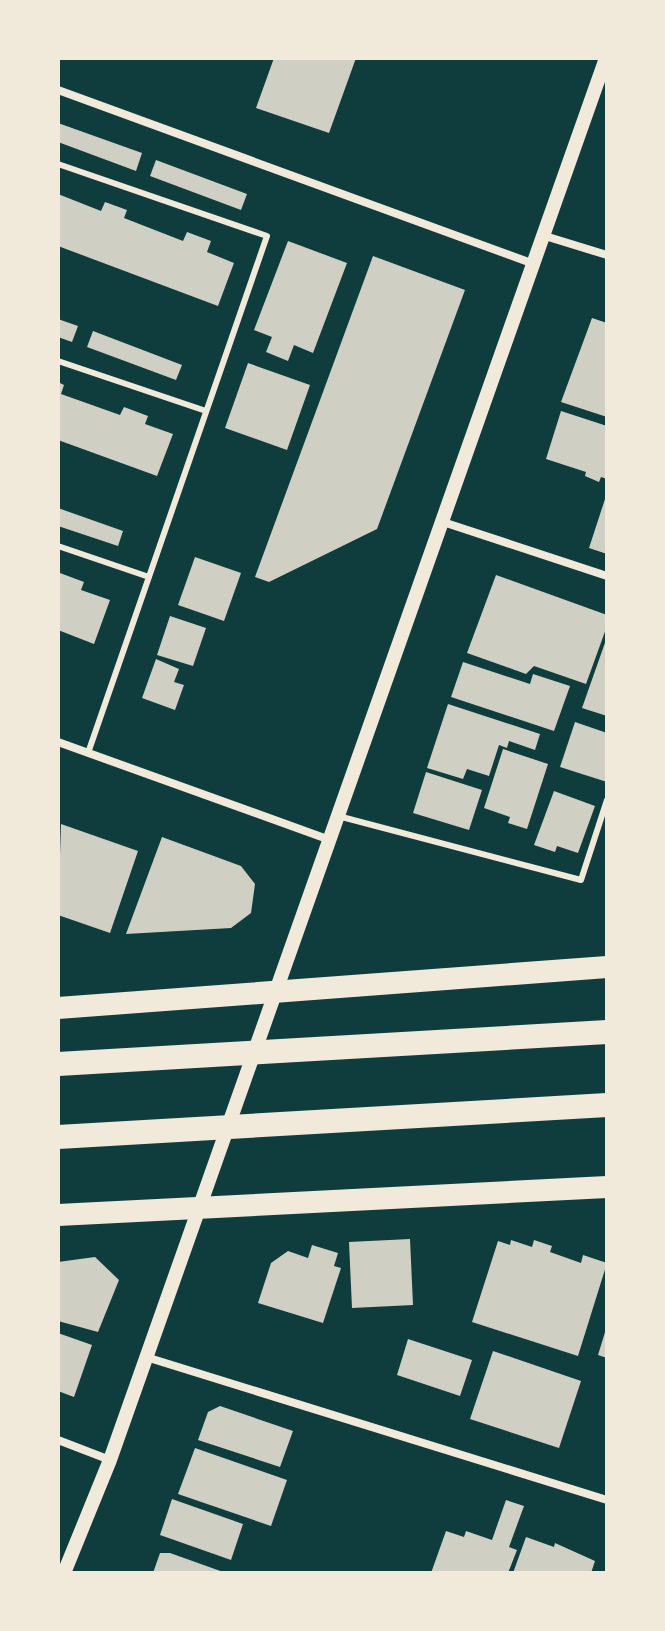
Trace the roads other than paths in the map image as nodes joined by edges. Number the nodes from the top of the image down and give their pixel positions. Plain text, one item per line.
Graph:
1 (606, 58) edge
2 (58, 90) edge
3 (58, 164) edge
4 (545, 236) junction
5 (607, 255) edge
6 (534, 264) junction
7 (58, 361) edge
8 (206, 411) junction
9 (443, 522) junction
10 (58, 546) edge
11 (607, 576) edge
12 (149, 577) junction
13 (58, 742) edge
14 (88, 753) junction
15 (607, 800) edge
16 (338, 816) junction
17 (330, 840) junction
18 (607, 967) edge
19 (276, 992) junction
20 (58, 1008) edge
21 (607, 1032) edge
22 (58, 1064) edge
23 (607, 1105) edge
24 (58, 1137) edge
25 (607, 1187) edge
26 (199, 1209) junction
27 (58, 1215) edge
28 (146, 1357) junction
29 (58, 1440) edge
30 (110, 1460) junction
31 (607, 1500) edge
32 (64, 1573) edge

1 - 4 street
2 - 6 street
3 - 8 lane
4 - 5 street
4 - 6 street
6 - 9 street
7 - 8 lane
8 - 12 lane
9 - 11 street
9 - 16 street
10 - 12 lane
12 - 14 lane
13 - 14 street
14 - 17 street
15 - 16 lane
16 - 17 street
17 - 19 street
18 - 19 highway
19 - 20 highway
19 - 26 street
21 - 22 highway
23 - 24 highway
25 - 26 highway
26 - 27 highway
26 - 28 street
28 - 30 street
28 - 31 street
29 - 30 street
30 - 32 street

